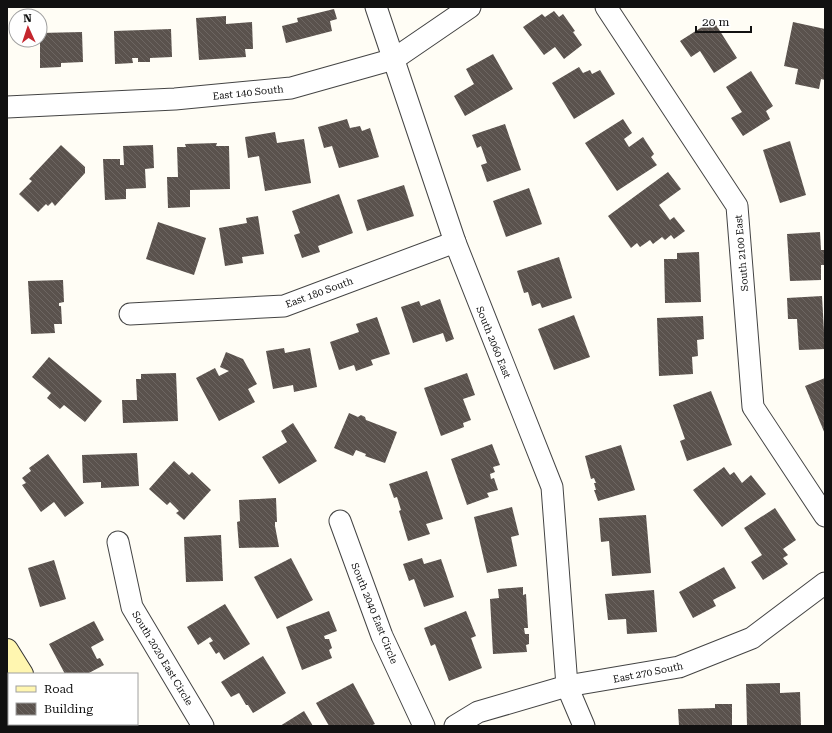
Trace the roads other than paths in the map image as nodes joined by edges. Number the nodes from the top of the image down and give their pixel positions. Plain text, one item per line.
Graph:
1 (376, 7) edge
2 (470, 7) edge
3 (606, 7) edge
4 (394, 59) junction
5 (7, 107) edge
6 (454, 242) junction
7 (130, 314) dead end
8 (825, 516) edge
9 (340, 521) dead end
10 (118, 542) dead end
11 (825, 583) edge
12 (7, 650) edge
13 (21, 673) edge
14 (567, 686) junction
15 (203, 726) edge
16 (424, 726) edge
17 (455, 726) edge
18 (584, 726) edge

1 - 4 street, South 2060 East
2 - 4 street, East 140 South
3 - 8 street, South 2100 East
4 - 5 street, East 140 South
4 - 6 street, South 2060 East
6 - 7 street, East 180 South
6 - 14 street, South 2060 East
9 - 16 street, South 2040 East Circle
10 - 15 street, South 2020 East Circle
11 - 14 street, East 270 South
12 - 13 main road
14 - 17 street, East 270 South
14 - 18 street, South 2060 East

